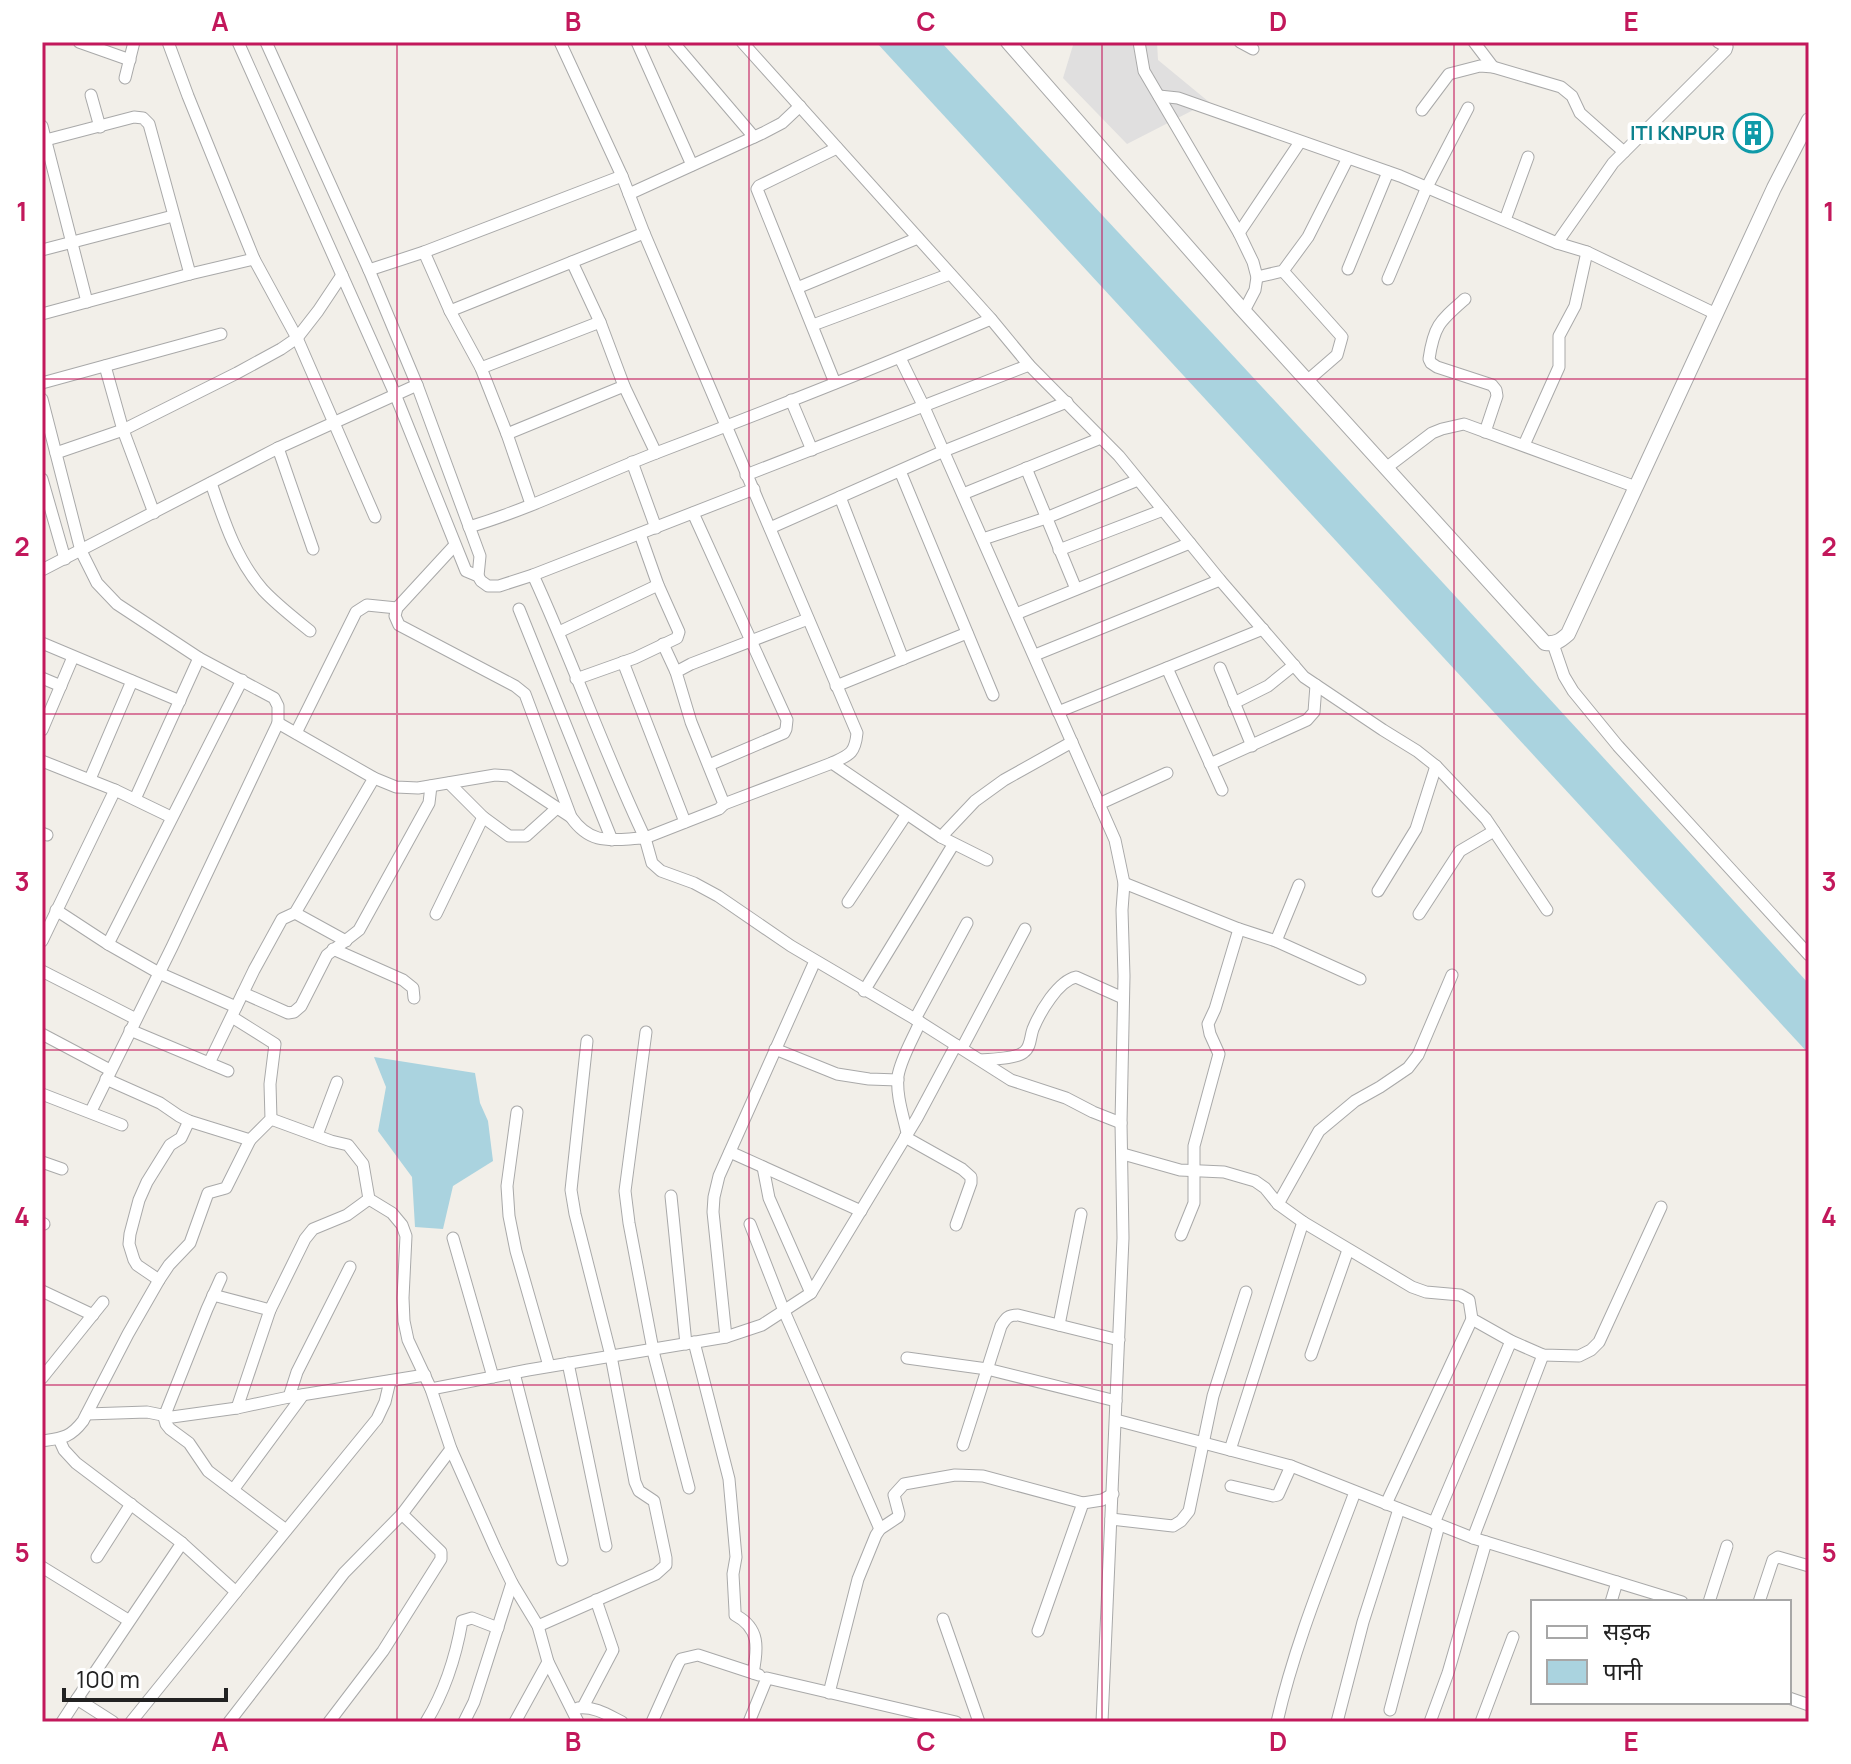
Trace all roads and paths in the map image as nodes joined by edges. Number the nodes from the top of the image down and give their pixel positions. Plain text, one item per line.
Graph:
1 (79, 42) edge
2 (134, 42) edge
3 (169, 42) edge
4 (238, 42) edge
5 (266, 42) edge
6 (560, 42) edge
7 (637, 42) edge
8 (673, 42) edge
9 (742, 42) edge
10 (1008, 42) edge
11 (1139, 42) edge
12 (1240, 42) edge
13 (1474, 42) edge
14 (1718, 42) edge
15 (1253, 49) dead end
16 (130, 60) junction
17 (1493, 67) junction
18 (125, 78) dead end
19 (91, 95) dead end
20 (1159, 96) junction
21 (800, 106) junction
22 (1468, 108) dead end
23 (1422, 110) dead end
24 (1809, 120) edge
25 (42, 126) edge
26 (100, 127) junction
27 (754, 137) junction
28 (44, 140) edge
29 (1300, 142) junction
30 (837, 148) junction
31 (1624, 152) junction
32 (1528, 157) dead end
33 (1348, 158) junction
34 (692, 165) junction
35 (1388, 172) junction
36 (622, 176) junction
37 (1427, 187) junction
38 (629, 194) junction
39 (173, 216) junction
40 (1505, 220) junction
41 (644, 233) junction
42 (1239, 233) junction
43 (918, 238) junction
44 (72, 242) junction
45 (1557, 243) junction
46 (42, 250) edge
47 (424, 252) junction
48 (1587, 252) junction
49 (254, 259) junction
50 (572, 262) junction
51 (1348, 269) dead end
52 (369, 270) junction
53 (1283, 271) junction
54 (190, 274) junction
55 (950, 274) junction
56 (342, 275) junction
57 (1257, 277) junction
58 (1388, 279) dead end
59 (797, 288) junction
60 (1465, 299) dead end
61 (87, 302) junction
62 (450, 311) junction
63 (1244, 311) junction
64 (42, 314) edge
65 (1716, 314) junction
66 (991, 319) junction
67 (600, 322) junction
68 (813, 325) junction
69 (221, 334) dead end
70 (297, 338) junction
71 (900, 358) junction
72 (1029, 365) junction
73 (105, 366) junction
74 (481, 368) junction
75 (1307, 381) junction
76 (42, 383) edge
77 (835, 383) junction
78 (417, 385) junction
79 (624, 386) junction
80 (395, 394) junction
81 (42, 399) edge
82 (791, 400) junction
83 (1067, 402) junction
84 (924, 407) junction
85 (333, 423) junction
86 (728, 427) junction
87 (123, 430) junction
88 (1485, 432) junction
89 (507, 434) junction
90 (1101, 438) junction
91 (1524, 445) junction
92 (278, 448) junction
93 (812, 450) junction
94 (944, 451) junction
95 (56, 453) junction
96 (656, 453) junction
97 (632, 462) junction
98 (1026, 468) junction
99 (1386, 468) junction
100 (900, 471) junction
101 (746, 475) junction
102 (42, 479) edge
103 (1138, 480) junction
104 (211, 483) junction
105 (1636, 487) junction
106 (754, 489) junction
107 (963, 494) junction
108 (840, 497) junction
109 (531, 504) junction
110 (1163, 510) junction
111 (154, 513) junction
112 (693, 513) junction
113 (375, 517) dead end
114 (1046, 518) junction
115 (469, 527) junction
116 (656, 528) junction
117 (770, 528) junction
118 (640, 534) junction
119 (983, 539) junction
120 (1190, 543) junction
121 (455, 545) junction
122 (313, 549) dead end
123 (1059, 550) junction
124 (81, 551) junction
125 (65, 559) junction
126 (42, 570) edge
127 (533, 575) junction
128 (478, 576) junction
129 (1220, 580) junction
130 (658, 585) junction
131 (1076, 589) junction
132 (397, 608) junction
133 (519, 609) dead end
134 (1016, 614) junction
135 (808, 619) junction
136 (1263, 629) junction
137 (310, 631) dead end
138 (559, 632) junction
139 (967, 633) junction
140 (752, 642) junction
141 (42, 643) edge
142 (663, 644) junction
143 (1553, 644) junction
144 (1035, 655) junction
145 (73, 657) junction
146 (199, 658) junction
147 (903, 659) junction
148 (623, 662) junction
149 (1294, 665) junction
150 (1167, 668) junction
151 (1220, 668) dead end
152 (676, 672) junction
153 (42, 678) edge
154 (576, 679) junction
155 (242, 680) junction
156 (132, 681) junction
157 (1316, 685) junction
158 (61, 686) junction
159 (836, 686) junction
160 (993, 695) dead end
161 (180, 701) junction
162 (1234, 703) junction
163 (1058, 712) junction
164 (278, 723) junction
165 (42, 730) edge
166 (296, 733) junction
167 (1072, 742) junction
168 (1252, 746) junction
169 (42, 761) edge
170 (832, 763) junction
171 (1210, 764) junction
172 (709, 765) junction
173 (1436, 766) junction
174 (1167, 773) dead end
175 (374, 778) junction
176 (90, 779) junction
177 (449, 783) junction
178 (431, 786) junction
179 (115, 790) junction
180 (1222, 790) dead end
181 (135, 799) junction
182 (724, 804) junction
183 (1099, 804) junction
184 (557, 808) junction
185 (906, 815) junction
186 (171, 817) junction
187 (483, 817) junction
188 (571, 817) junction
189 (685, 822) junction
190 (1494, 831) junction
191 (941, 837) junction
192 (645, 838) junction
193 (612, 840) junction
194 (953, 845) junction
195 (987, 860) dead end
196 (1124, 883) junction
197 (1299, 885) dead end
198 (1378, 891) dead end
199 (848, 902) dead end
200 (56, 910) junction
201 (1547, 910) dead end
202 (295, 913) junction
203 (436, 914) dead end
204 (1419, 914) dead end
205 (967, 923) dead end
206 (1025, 929) dead end
207 (1239, 929) junction
208 (42, 941) edge
209 (346, 941) junction
210 (1276, 941) junction
211 (108, 944) junction
212 (333, 949) junction
213 (1809, 955) edge
214 (815, 961) junction
215 (42, 971) edge
216 (159, 973) junction
217 (1452, 975) dead end
218 (1360, 979) dead end
219 (864, 991) junction
220 (243, 993) junction
221 (414, 998) dead end
222 (1123, 998) junction
223 (234, 1012) junction
224 (917, 1021) junction
225 (133, 1024) junction
226 (646, 1032) dead end
227 (42, 1034) edge
228 (587, 1041) dead end
229 (959, 1047) junction
230 (775, 1049) junction
231 (981, 1060) junction
232 (209, 1063) junction
233 (228, 1071) dead end
234 (108, 1074) junction
235 (898, 1080) junction
236 (337, 1082) dead end
237 (42, 1094) edge
238 (91, 1111) junction
239 (517, 1112) dead end
240 (271, 1119) junction
241 (189, 1121) junction
242 (1121, 1123) junction
243 (122, 1125) dead end
244 (317, 1135) junction
245 (906, 1135) junction
246 (250, 1140) junction
247 (730, 1152) junction
248 (1123, 1154) junction
249 (42, 1162) edge
250 (763, 1167) junction
251 (62, 1169) dead end
252 (1194, 1172) junction
253 (671, 1196) dead end
254 (369, 1199) junction
255 (1278, 1204) junction
256 (1661, 1207) dead end
257 (861, 1211) junction
258 (1081, 1214) dead end
259 (1303, 1222) junction
260 (750, 1224) dead end
261 (956, 1225) dead end
262 (1181, 1235) dead end
263 (453, 1238) dead end
264 (1348, 1250) junction
265 (350, 1267) dead end
266 (221, 1278) dead end
267 (159, 1280) junction
268 (42, 1291) edge
269 (1246, 1292) dead end
270 (811, 1293) junction
271 (213, 1295) junction
272 (103, 1302) dead end
273 (270, 1310) junction
274 (784, 1311) junction
275 (93, 1315) junction
276 (1472, 1319) junction
277 (1059, 1325) junction
278 (726, 1337) junction
279 (1119, 1340) junction
280 (1511, 1341) junction
281 (690, 1343) junction
282 (652, 1349) junction
283 (1311, 1355) dead end
284 (1543, 1355) junction
285 (611, 1356) junction
286 (907, 1358) dead end
287 (568, 1363) junction
288 (549, 1366) junction
289 (987, 1369) junction
290 (514, 1373) junction
291 (425, 1375) junction
292 (493, 1377) junction
293 (42, 1378) edge
294 (390, 1381) junction
295 (431, 1389) junction
296 (303, 1395) junction
297 (289, 1397) junction
298 (1116, 1401) junction
299 (237, 1408) junction
300 (87, 1414) junction
301 (164, 1417) junction
302 (1116, 1420) junction
303 (59, 1439) junction
304 (42, 1441) edge
305 (1202, 1443) junction
306 (963, 1445) dead end
307 (451, 1449) junction
308 (1230, 1450) junction
309 (1291, 1466) junction
310 (1231, 1486) dead end
311 (689, 1488) dead end
312 (233, 1490) junction
313 (1355, 1492) junction
314 (1113, 1494) junction
315 (1083, 1503) junction
316 (131, 1504) junction
317 (1386, 1504) junction
318 (1399, 1509) junction
319 (402, 1514) junction
320 (1111, 1519) junction
321 (1436, 1524) junction
322 (880, 1529) junction
323 (286, 1530) junction
324 (1473, 1538) junction
325 (1486, 1542) junction
326 (182, 1543) junction
327 (606, 1546) dead end
328 (1727, 1546) dead end
329 (97, 1557) dead end
330 (562, 1560) dead end
331 (1809, 1566) edge
332 (42, 1567) edge
333 (1617, 1582) junction
334 (512, 1583) junction
335 (236, 1592) junction
336 (596, 1600) junction
337 (1612, 1600) edge
338 (1676, 1600) edge
339 (1710, 1600) edge
340 (1760, 1600) edge
341 (943, 1619) dead end
342 (128, 1620) junction
343 (538, 1626) junction
344 (498, 1628) junction
345 (1038, 1631) dead end
346 (1513, 1637) dead end
347 (548, 1662) junction
348 (753, 1673) junction
349 (767, 1678) junction
350 (829, 1693) junction
351 (77, 1699) junction
352 (578, 1709) junction
353 (1390, 1710) dead end
354 (936, 1720) edge
355 (62, 1722) edge
356 (113, 1722) edge
357 (131, 1722) edge
358 (229, 1722) edge
359 (329, 1722) edge
360 (426, 1722) edge
361 (464, 1722) edge
362 (515, 1722) edge
363 (578, 1722) edge
364 (622, 1722) edge
365 (652, 1722) edge
366 (749, 1722) edge
367 (956, 1722) edge
368 (979, 1722) edge
369 (1102, 1722) edge
370 (1277, 1722) edge
371 (1337, 1722) edge
372 (1430, 1722) edge
373 (1481, 1722) edge

1 - 16 street
2 - 16 street
3 - 49 street
4 - 56 street
5 - 52 street
6 - 36 street
7 - 34 street
8 - 27 street
9 - 21 street
10 - 63 street
11 - 20 street
12 - 15 street
13 - 17 street
14 - 31 street
16 - 18 street
17 - 23 street
17 - 31 street
19 - 26 street
20 - 29 street
20 - 42 street
21 - 27 street
21 - 30 street
22 - 37 street
24 - 65 street
25 - 28 street
26 - 28 street
26 - 39 street
27 - 34 street
28 - 44 street
29 - 33 street
29 - 42 street
30 - 43 street
30 - 59 street
31 - 45 street
32 - 40 street
33 - 35 street
33 - 53 street
34 - 38 street
35 - 37 street
35 - 51 street
36 - 38 street
36 - 47 street
37 - 40 street
37 - 58 street
38 - 41 street
39 - 44 street
39 - 54 street
40 - 45 street
41 - 50 street
41 - 86 street
42 - 57 street
43 - 55 street
43 - 59 street
44 - 46 street
44 - 61 street
45 - 48 street
47 - 52 street
47 - 62 street
48 - 65 street
48 - 91 street
49 - 54 street
49 - 70 street
50 - 62 street
50 - 67 street
52 - 78 street
53 - 57 street
53 - 75 street
54 - 61 street
55 - 66 street
55 - 68 street
56 - 70 street
56 - 80 street
57 - 63 street
59 - 68 street
60 - 88 street
61 - 64 street
62 - 74 street
63 - 75 street
65 - 105 street
66 - 71 street
66 - 72 street
67 - 74 street
67 - 79 street
68 - 77 street
69 - 73 street
70 - 85 street
70 - 87 street
71 - 77 street
71 - 84 street
72 - 83 street
72 - 84 street
73 - 76 street
73 - 87 street
74 - 89 street
75 - 99 street
77 - 82 street
78 - 80 street
78 - 115 street
79 - 89 street
79 - 96 street
80 - 85 street
80 - 121 street
81 - 95 street
82 - 86 street
82 - 93 street
83 - 90 street
83 - 94 street
84 - 93 street
84 - 94 street
85 - 92 street
85 - 113 street
86 - 96 street
86 - 101 street
87 - 95 street
87 - 111 street
88 - 91 street
88 - 99 street
89 - 109 street
90 - 98 street
90 - 103 street
91 - 105 street
92 - 104 street
92 - 122 street
93 - 101 street
94 - 100 street
94 - 107 street
95 - 124 street
96 - 97 street
97 - 109 street
97 - 116 street
98 - 107 street
98 - 114 street
99 - 143 street
100 - 108 street
100 - 139 street
101 - 106 street
102 - 125 street
103 - 110 street
103 - 114 street
104 - 111 street
104 - 137 street
105 - 143 street
106 - 112 street
106 - 117 street
107 - 119 street
108 - 117 street
108 - 147 street
109 - 115 street
110 - 120 street
110 - 123 street
111 - 124 street
112 - 116 street
112 - 140 street
114 - 119 street
114 - 123 street
115 - 128 street
116 - 118 street
117 - 135 street
118 - 127 street
118 - 130 street
119 - 134 street
120 - 129 street
120 - 131 street
121 - 128 street
121 - 132 street
123 - 131 street
124 - 125 street
124 - 146 street
125 - 126 street
127 - 128 street
127 - 138 street
129 - 136 street
129 - 144 street
130 - 138 street
130 - 142 street
131 - 134 street
132 - 166 street
132 - 188 street
133 - 193 street
134 - 144 street
135 - 140 street
135 - 159 street
136 - 149 street
136 - 150 street
138 - 154 street
139 - 147 street
139 - 160 street
140 - 152 street
140 - 172 street
141 - 145 street
142 - 148 street
142 - 152 street
143 - 213 street
144 - 163 street
145 - 156 street
145 - 158 street
146 - 155 street
146 - 161 street
147 - 159 street
148 - 154 street
148 - 189 street
149 - 157 street
149 - 162 street
150 - 163 street
150 - 171 street
151 - 162 street
152 - 172 street
153 - 158 street
154 - 192 street
155 - 164 street
155 - 186 street
156 - 161 street
156 - 176 street
157 - 168 street
157 - 173 street
158 - 165 street
159 - 170 street
161 - 181 street
162 - 168 street
163 - 167 street
164 - 166 street
164 - 216 street
166 - 175 street
167 - 183 street
167 - 191 street
168 - 171 street
169 - 176 street
170 - 182 street
170 - 185 street
171 - 180 street
172 - 182 street
173 - 190 street
173 - 198 street
174 - 183 street
175 - 178 street
175 - 202 street
176 - 179 street
177 - 178 street
177 - 184 street
177 - 187 street
178 - 209 street
179 - 181 street
179 - 200 street
181 - 186 street
182 - 189 street
183 - 196 street
184 - 187 street
184 - 188 street
185 - 191 street
185 - 199 street
186 - 211 street
187 - 203 street
188 - 193 street
189 - 192 street
190 - 201 street
190 - 204 street
191 - 194 street
192 - 193 street
192 - 214 street
194 - 195 street
194 - 219 street
196 - 207 street
196 - 222 street
197 - 210 street
200 - 208 street
200 - 211 street
202 - 209 street
202 - 220 street
205 - 224 street
206 - 229 street
207 - 210 street
207 - 252 street
209 - 212 street
210 - 218 street
211 - 216 street
212 - 220 street
212 - 221 street
214 - 219 street
214 - 230 street
215 - 225 street
216 - 223 street
216 - 225 street
217 - 255 street
219 - 224 street
220 - 223 street
222 - 231 street
222 - 242 street
223 - 232 street
223 - 240 street
224 - 229 street
224 - 235 street
225 - 232 street
225 - 234 street
226 - 282 street
227 - 234 street
228 - 285 street
229 - 231 street
229 - 245 street
230 - 235 street
230 - 247 street
231 - 242 street
232 - 233 street
234 - 238 street
234 - 241 street
235 - 245 street
236 - 244 street
237 - 238 street
238 - 243 street
239 - 288 street
240 - 244 street
240 - 246 street
241 - 246 street
241 - 267 street
242 - 248 street
244 - 254 street
245 - 257 street
245 - 261 street
246 - 267 street
247 - 250 street
247 - 278 street
248 - 252 street
248 - 279 street
249 - 251 street
250 - 257 street
250 - 270 street
252 - 255 street
252 - 262 street
253 - 281 street
254 - 273 street
254 - 291 street
255 - 259 street
256 - 284 street
257 - 270 street
258 - 277 street
259 - 264 street
259 - 308 street
260 - 274 street
263 - 292 street
264 - 276 street
264 - 283 street
265 - 297 street
266 - 271 street
267 - 300 street
268 - 275 street
269 - 305 street
270 - 274 street
271 - 273 street
271 - 301 street
272 - 275 street
273 - 299 street
274 - 278 street
274 - 322 street
275 - 293 street
276 - 280 street
276 - 317 street
277 - 279 street
277 - 289 street
278 - 281 street
279 - 298 street
280 - 284 street
280 - 321 street
281 - 282 street
281 - 348 street
282 - 285 street
282 - 311 street
284 - 324 street
285 - 287 street
285 - 336 street
286 - 289 street
287 - 288 street
287 - 327 street
288 - 290 street
289 - 298 street
289 - 306 street
290 - 292 street
290 - 330 street
291 - 294 street
291 - 295 street
292 - 295 street
294 - 296 street
294 - 323 street
295 - 307 street
296 - 297 street
296 - 312 street
297 - 299 street
298 - 302 street
299 - 301 street
300 - 301 street
300 - 303 street
301 - 312 street
302 - 305 street
302 - 314 street
303 - 304 street
303 - 316 street
305 - 308 street
305 - 320 street
307 - 319 street
307 - 334 street
308 - 309 street
309 - 310 street
309 - 313 street
312 - 323 street
313 - 317 street
313 - 370 street
314 - 315 street
314 - 320 street
315 - 322 street
315 - 345 street
316 - 326 street
316 - 329 street
317 - 318 street
318 - 321 street
318 - 371 street
319 - 358 street
319 - 359 street
320 - 369 street
321 - 324 street
321 - 353 street
322 - 350 street
323 - 335 street
324 - 325 street
325 - 333 street
325 - 372 street
326 - 335 street
326 - 342 street
328 - 339 street
331 - 340 street
332 - 342 street
333 - 337 street
333 - 338 street
334 - 343 street
334 - 344 street
335 - 357 street
336 - 343 street
336 - 352 street
341 - 368 street
342 - 351 street
343 - 347 street
344 - 360 street
344 - 361 street
346 - 373 street
347 - 352 street
347 - 362 street
348 - 349 street
348 - 365 street
349 - 350 street
349 - 366 street
350 - 354 street
351 - 355 street
351 - 356 street
352 - 363 street
352 - 364 street
354 - 367 street

